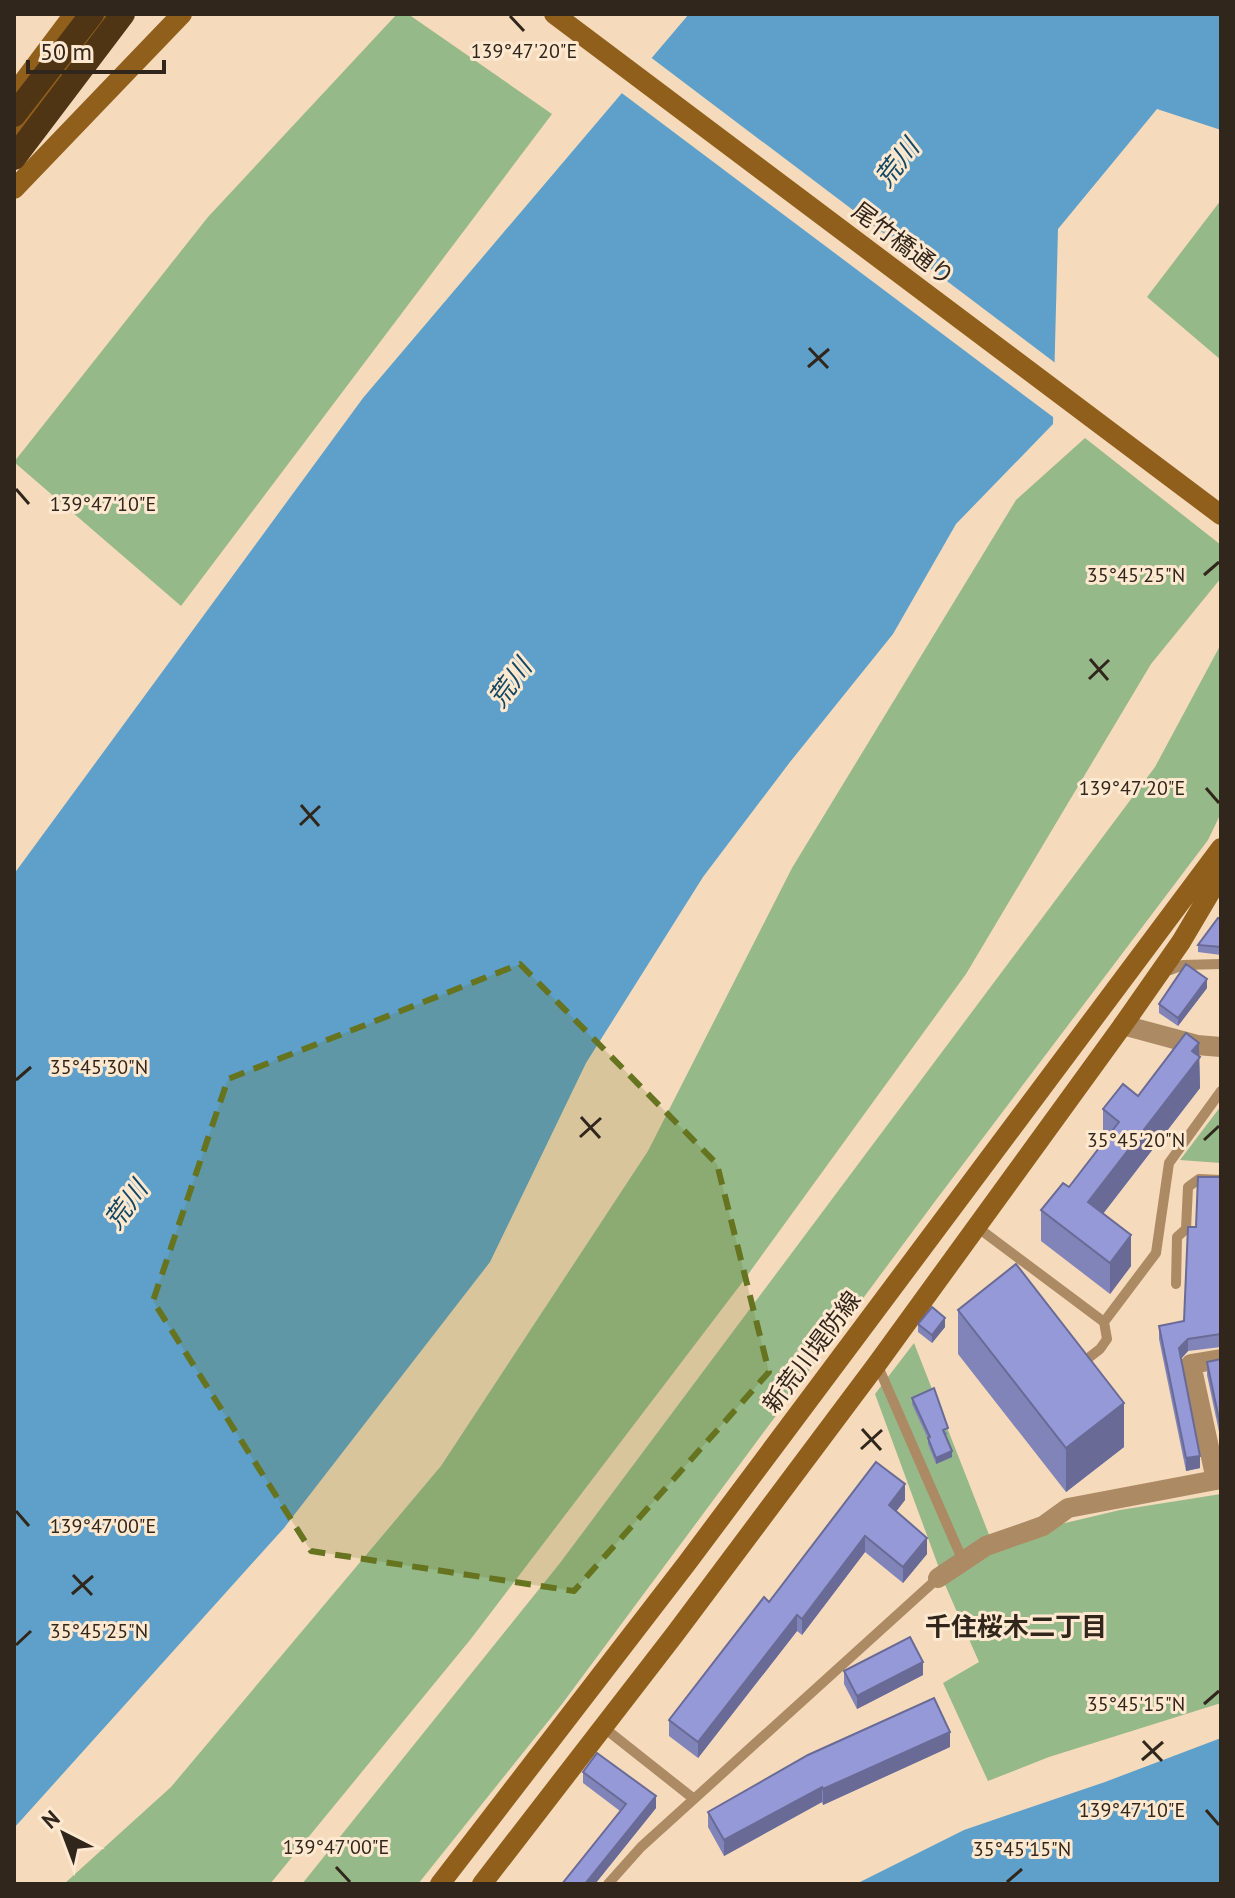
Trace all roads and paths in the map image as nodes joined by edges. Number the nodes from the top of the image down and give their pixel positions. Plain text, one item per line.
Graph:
1 (74, 14) edge
2 (92, 14) edge
3 (107, 14) edge
4 (123, 14) edge
5 (182, 14) edge
6 (554, 14) edge
7 (14, 94) edge
8 (14, 115) edge
9 (14, 137) edge
10 (14, 158) edge
11 (14, 189) edge
12 (1221, 515) edge
13 (1221, 848) edge
14 (1221, 858) edge
15 (1221, 964) edge
16 (1163, 968) junction
17 (1123, 1025) junction
18 (1221, 1047) edge
19 (1221, 1091) edge
20 (1221, 1180) edge
21 (977, 1227) junction
22 (1176, 1284) dead end
23 (1104, 1322) junction
24 (1221, 1359) edge
25 (877, 1364) junction
26 (1087, 1377) edge
27 (1218, 1480) edge
28 (963, 1561) junction
29 (938, 1578) joint
30 (603, 1727) junction
31 (694, 1799) junction
32 (440, 1884) edge
33 (482, 1884) edge
34 (608, 1884) edge

1 - 7 main road
2 - 8 highway
3 - 9 main road
4 - 10 highway
5 - 11 main road
6 - 12 main road, 尾竹橋通り
13 - 32 main road, 新荒川堤防線
14 - 16 main road
15 - 16 lane
16 - 17 main road
17 - 18 street
17 - 21 main road
19 - 23 lane
20 - 22 lane
21 - 23 lane
21 - 25 main road
23 - 26 lane
24 - 27 street
25 - 28 lane
25 - 30 main road
27 - 28 street
28 - 29 street
29 - 31 lane
30 - 31 lane
30 - 33 main road
31 - 34 lane

